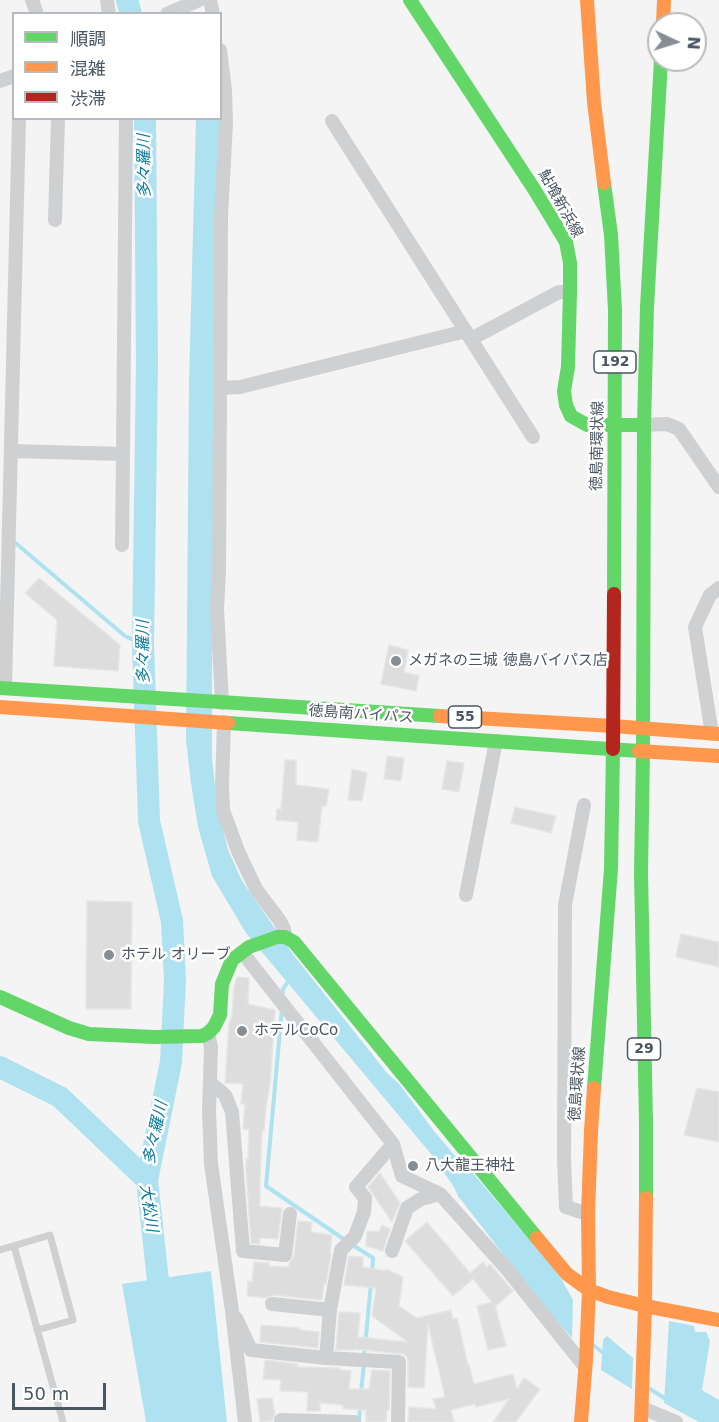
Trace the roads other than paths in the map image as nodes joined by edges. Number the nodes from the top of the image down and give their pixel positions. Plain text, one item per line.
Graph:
1 (199, 0) edge
2 (410, 0) edge
3 (587, 0) edge
4 (171, 12) edge
5 (222, 66) edge
6 (660, 72) edge
7 (19, 120) edge
8 (58, 120) edge
9 (126, 120) edge
10 (332, 121) dead end
11 (56, 220) dead end
12 (570, 292) junction
13 (468, 335) junction
14 (6, 356) edge
15 (220, 388) junction
16 (644, 425) junction
17 (615, 426) junction
18 (533, 437) dead end
19 (11, 451) junction
20 (123, 454) junction
21 (719, 487) edge
22 (122, 545) dead end
23 (719, 588) edge
24 (3, 688) edge
25 (220, 703) junction
26 (0, 707) edge
27 (220, 722) junction
28 (613, 726) junction
29 (643, 728) junction
30 (716, 734) edge
31 (496, 741) junction
32 (613, 749) junction
33 (643, 752) junction
34 (719, 756) edge
35 (584, 805) dead end
36 (466, 895) dead end
37 (281, 937) junction
38 (246, 950) junction
39 (0, 997) edge
40 (208, 1033) junction
41 (210, 1083) junction
42 (393, 1144) junction
43 (440, 1194) junction
44 (290, 1214) dead end
45 (588, 1214) junction
46 (14, 1246) junction
47 (0, 1250) edge
48 (392, 1251) dead end
49 (589, 1290) junction
50 (272, 1304) dead end
51 (645, 1306) junction
52 (330, 1310) junction
53 (232, 1311) junction
54 (719, 1320) edge
55 (37, 1330) junction
56 (326, 1358) junction
57 (586, 1363) junction
58 (642, 1409) edge
59 (281, 1420) dead end
60 (63, 1422) edge
61 (245, 1422) edge
62 (326, 1422) edge
63 (354, 1422) edge
64 (398, 1422) edge
65 (581, 1422) edge
66 (676, 1422) edge

1 - 4 street
2 - 12 main road, 鮎喰新浜線
3 - 17 main road, 徳島南環状線 / 192
5 - 15 street
6 - 16 main road, 192
7 - 14 street
8 - 11 street
9 - 20 street
10 - 13 street
12 - 13 street
12 - 17 main road, 鮎喰新浜線
13 - 15 street
13 - 18 street
14 - 19 street
15 - 25 street
16 - 17 main road, 鮎喰新浜線
16 - 21 street
16 - 29 main road, 192
17 - 28 main road, 徳島南環状線 / 192
19 - 20 street
19 - 24 street
20 - 22 street
23 - 30 street
24 - 25 main road, 徳島南バイパス / 55
25 - 28 main road, 徳島南バイパス / 55
26 - 27 main road, 徳島南バイパス / 55
27 - 31 main road, 徳島南バイパス / 55
27 - 37 street
28 - 29 main road, 徳島南バイパス / 55
28 - 32 main road, 徳島南環状線 / 192
29 - 30 main road, 徳島南バイパス / 55
29 - 33 main road, 192
31 - 32 main road, 徳島南バイパス / 55
31 - 36 street
32 - 33 main road, 徳島南バイパス / 55
32 - 45 main road, 徳島環状線
33 - 34 main road, 徳島南バイパス / 55
33 - 51 main road, 29
35 - 45 street
37 - 38 main road
37 - 49 main road
38 - 40 main road
38 - 42 street
39 - 40 main road
40 - 41 street
41 - 44 street
41 - 53 street
42 - 43 street
42 - 52 street
43 - 48 street
43 - 57 street
45 - 49 main road, 徳島環状線
46 - 47 lane
46 - 55 lane
46 - 55 lane
49 - 51 main road
49 - 57 main road, 徳島環状線
50 - 52 street
51 - 54 main road
51 - 58 main road, 29
52 - 56 street
53 - 56 street
53 - 61 street
55 - 60 lane
56 - 64 street
57 - 65 main road, 徳島環状線
58 - 66 street
59 - 62 street
62 - 63 street

